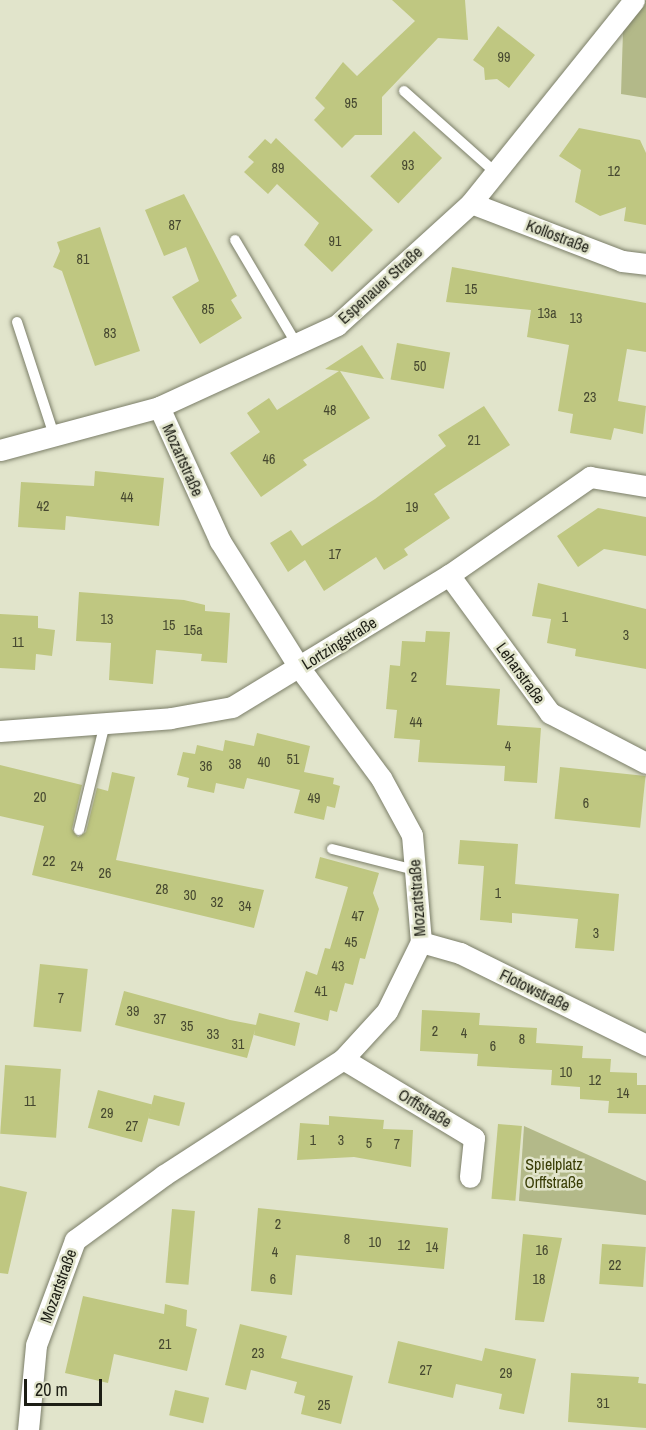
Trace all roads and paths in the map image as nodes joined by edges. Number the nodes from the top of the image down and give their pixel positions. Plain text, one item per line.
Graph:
1 (624, 4) edge
2 (404, 91) dead end
3 (495, 172) junction
4 (471, 203) junction
5 (235, 240) dead end
6 (646, 264) edge
7 (16, 322) dead end
8 (297, 345) junction
9 (159, 407) junction
10 (54, 435) junction
11 (0, 450) edge
12 (646, 486) edge
13 (449, 575) junction
14 (299, 667) junction
15 (105, 723) junction
16 (0, 731) edge
17 (646, 763) edge
18 (79, 830) dead end
19 (332, 849) dead end
20 (415, 870) junction
21 (421, 942) junction
22 (646, 1045) edge
23 (343, 1059) junction
24 (470, 1177) dead end
25 (28, 1430) edge

1 - 3 street, Espenauer Straße
2 - 3 lane
3 - 4 street, Espenauer Straße
4 - 6 street, Kollostraße
4 - 8 street, Espenauer Straße
5 - 8 lane
7 - 10 lane
8 - 9 street, Espenauer Straße
9 - 10 street, Espenauer Straße
9 - 14 street, Mozartstraße
10 - 11 street, Espenauer Straße
12 - 13 street, Lortzingstraße
13 - 14 street, Lortzingstraße
13 - 17 street, Leharstraße
14 - 15 street, Lortzingstraße
14 - 20 street, Mozartstraße
15 - 16 street, Lortzingstraße
15 - 18 lane
19 - 20 lane
20 - 21 street, Mozartstraße
21 - 22 street, Flotowstraße
21 - 23 street, Mozartstraße
23 - 24 street, Orffstraße
23 - 25 street, Mozartstraße

